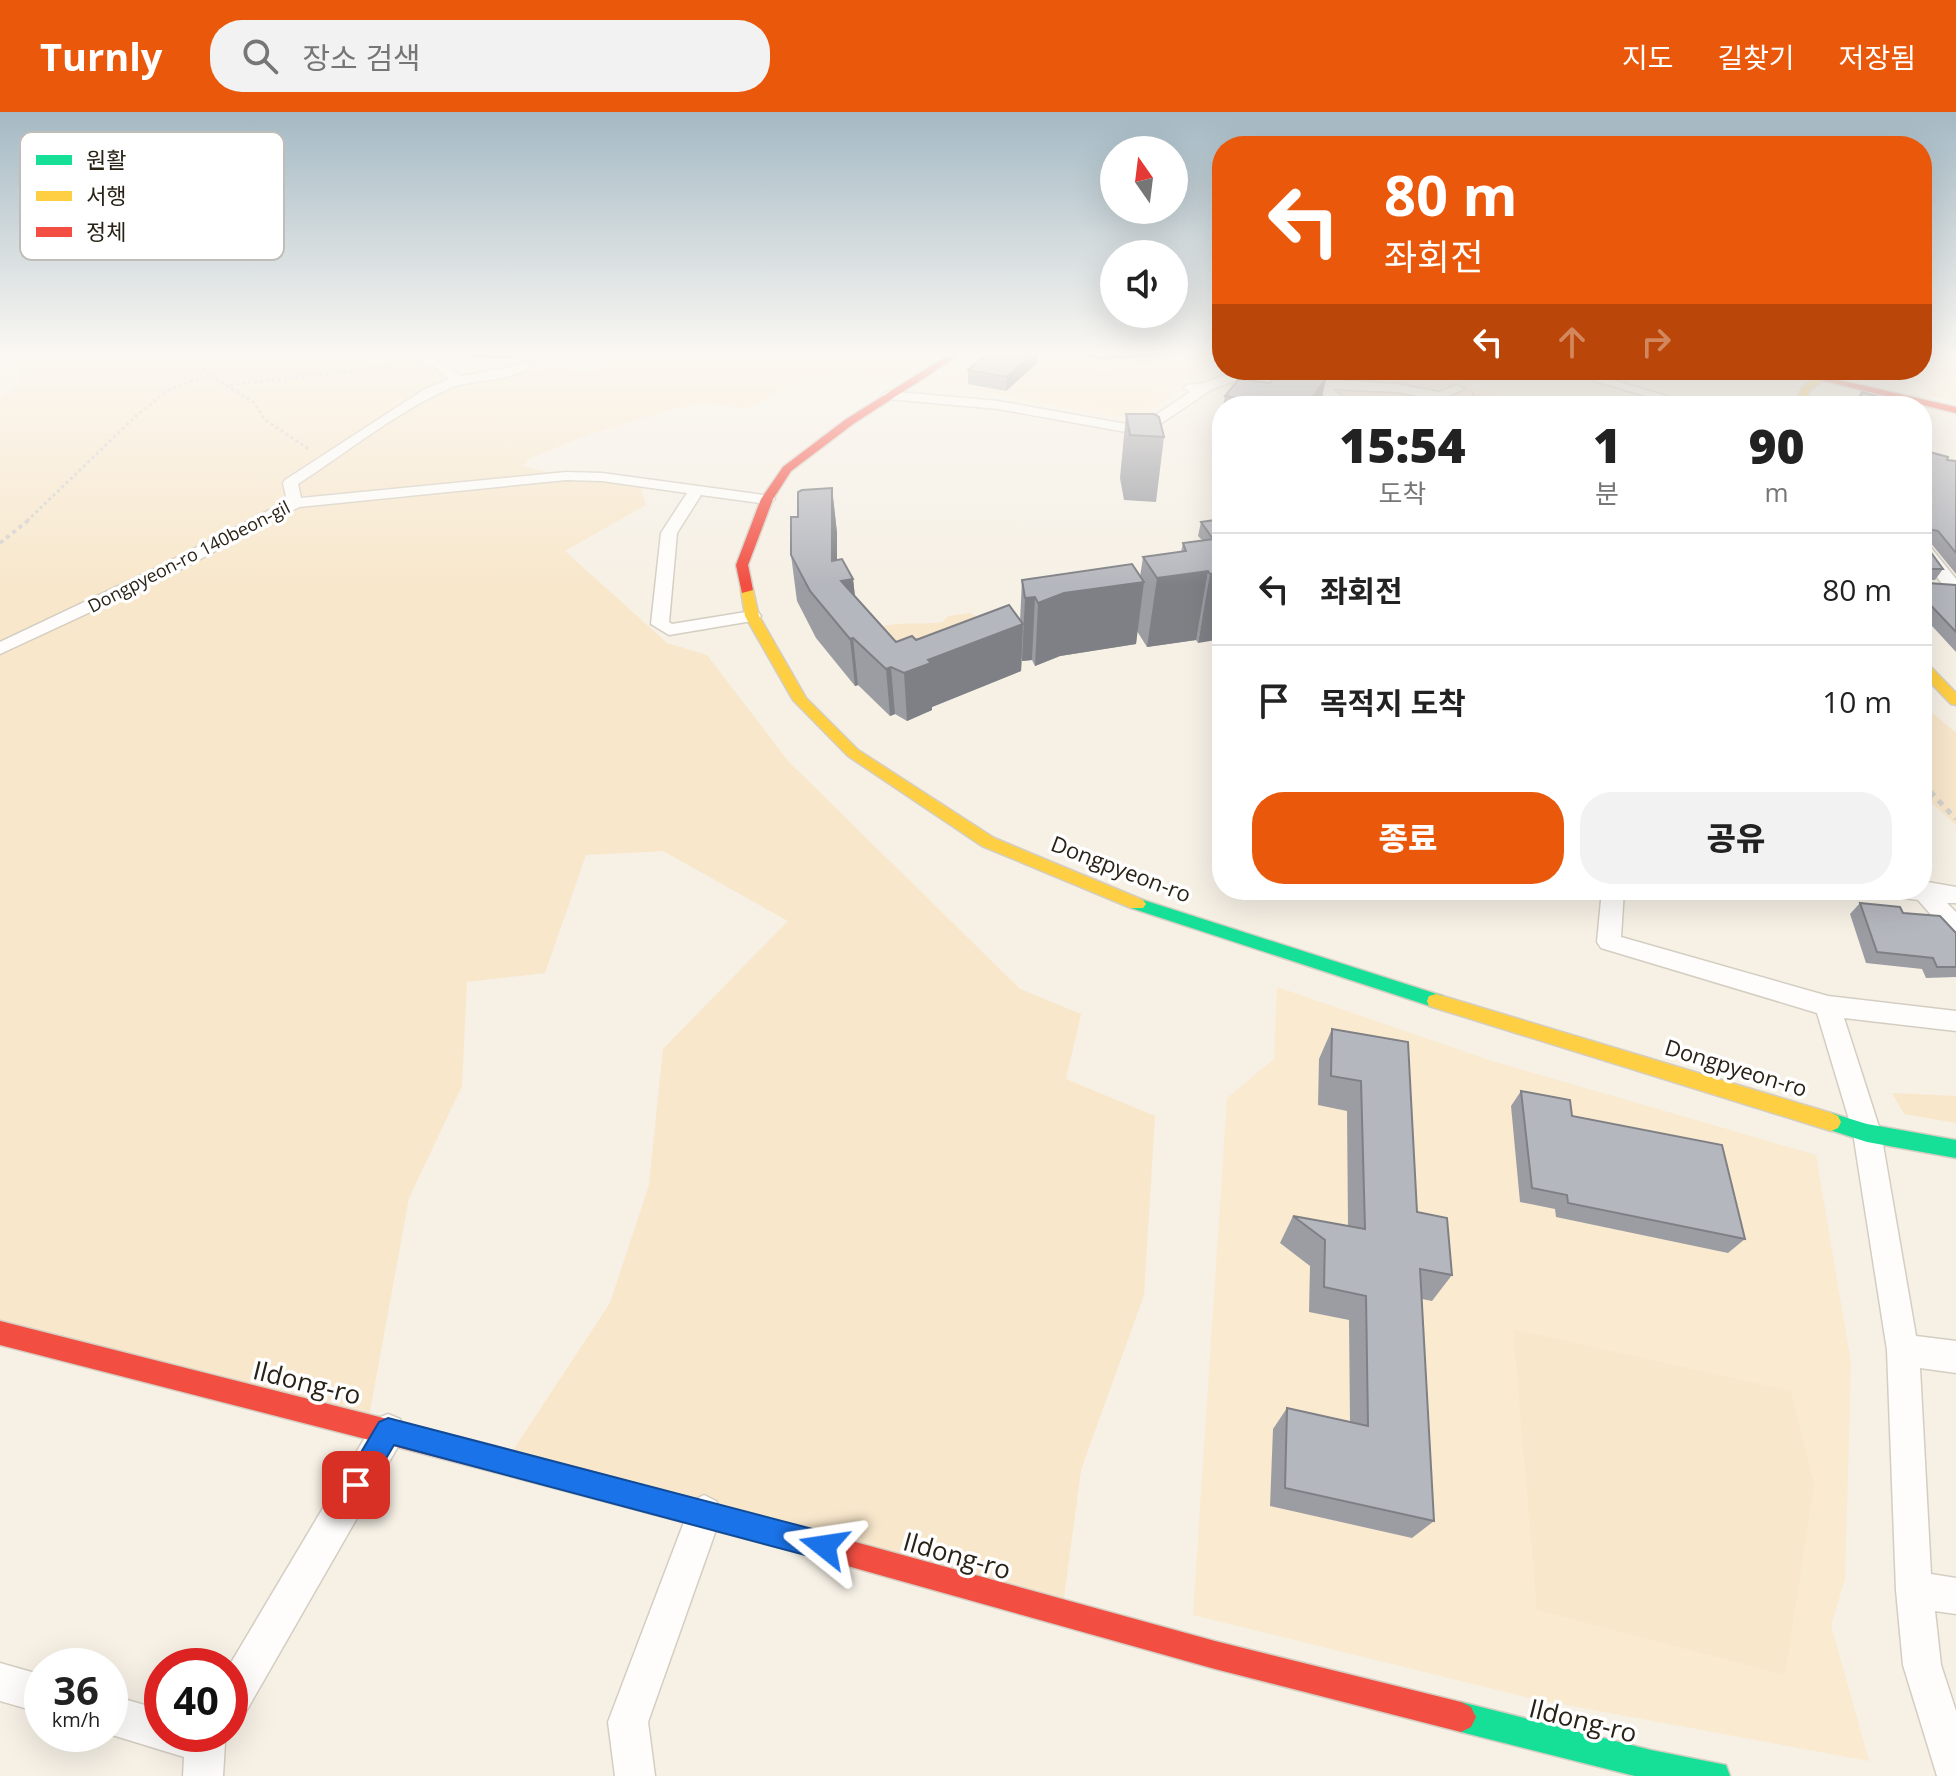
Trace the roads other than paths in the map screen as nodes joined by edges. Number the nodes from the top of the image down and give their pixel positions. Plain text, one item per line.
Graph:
1 (372, 430) edge
2 (838, 430) edge
3 (696, 490) junction
4 (767, 499) junction
5 (295, 503) junction
6 (1932, 560) edge
7 (1933, 588) edge
8 (1956, 590) edge
9 (752, 616) junction
10 (0, 649) edge
11 (1932, 676) edge
12 (1956, 701) edge
13 (1932, 893) edge
14 (1956, 895) edge
15 (1612, 900) edge
16 (1932, 900) edge
17 (1956, 928) edge
18 (1828, 1006) junction
19 (1956, 1021) edge
20 (1867, 1133) junction
21 (1956, 1149) edge
22 (0, 1333) edge
23 (1903, 1350) junction
24 (1956, 1357) edge
25 (388, 1431) junction
26 (704, 1513) junction
27 (1914, 1590) junction
28 (1956, 1596) edge
29 (248, 1670) edge
30 (0, 1682) edge
31 (24, 1689) edge
32 (1651, 1770) edge
33 (1956, 1773) edge
34 (635, 1776) edge
35 (1715, 1776) edge

1 - 5 street
2 - 4 street, Dongpyeon-ro
3 - 4 street, Dongpyeon-ro 140beon-gil
3 - 5 street, Dongpyeon-ro 140beon-gil
3 - 9 street
4 - 9 street, Dongpyeon-ro
5 - 10 street, Dongpyeon-ro 140beon-gil
6 - 8 street
7 - 8 street
9 - 20 street, Dongpyeon-ro
11 - 12 street
13 - 14 street
15 - 18 street
16 - 17 street
18 - 19 street
18 - 20 street
20 - 21 street, Dongpyeon-ro
20 - 23 street
22 - 25 street, Ildong-ro
23 - 24 street
23 - 27 street
25 - 26 street, Ildong-ro
25 - 29 street
26 - 32 street, Ildong-ro
26 - 34 street
27 - 28 street
27 - 33 street
30 - 31 street
32 - 35 street, Ildong-ro

